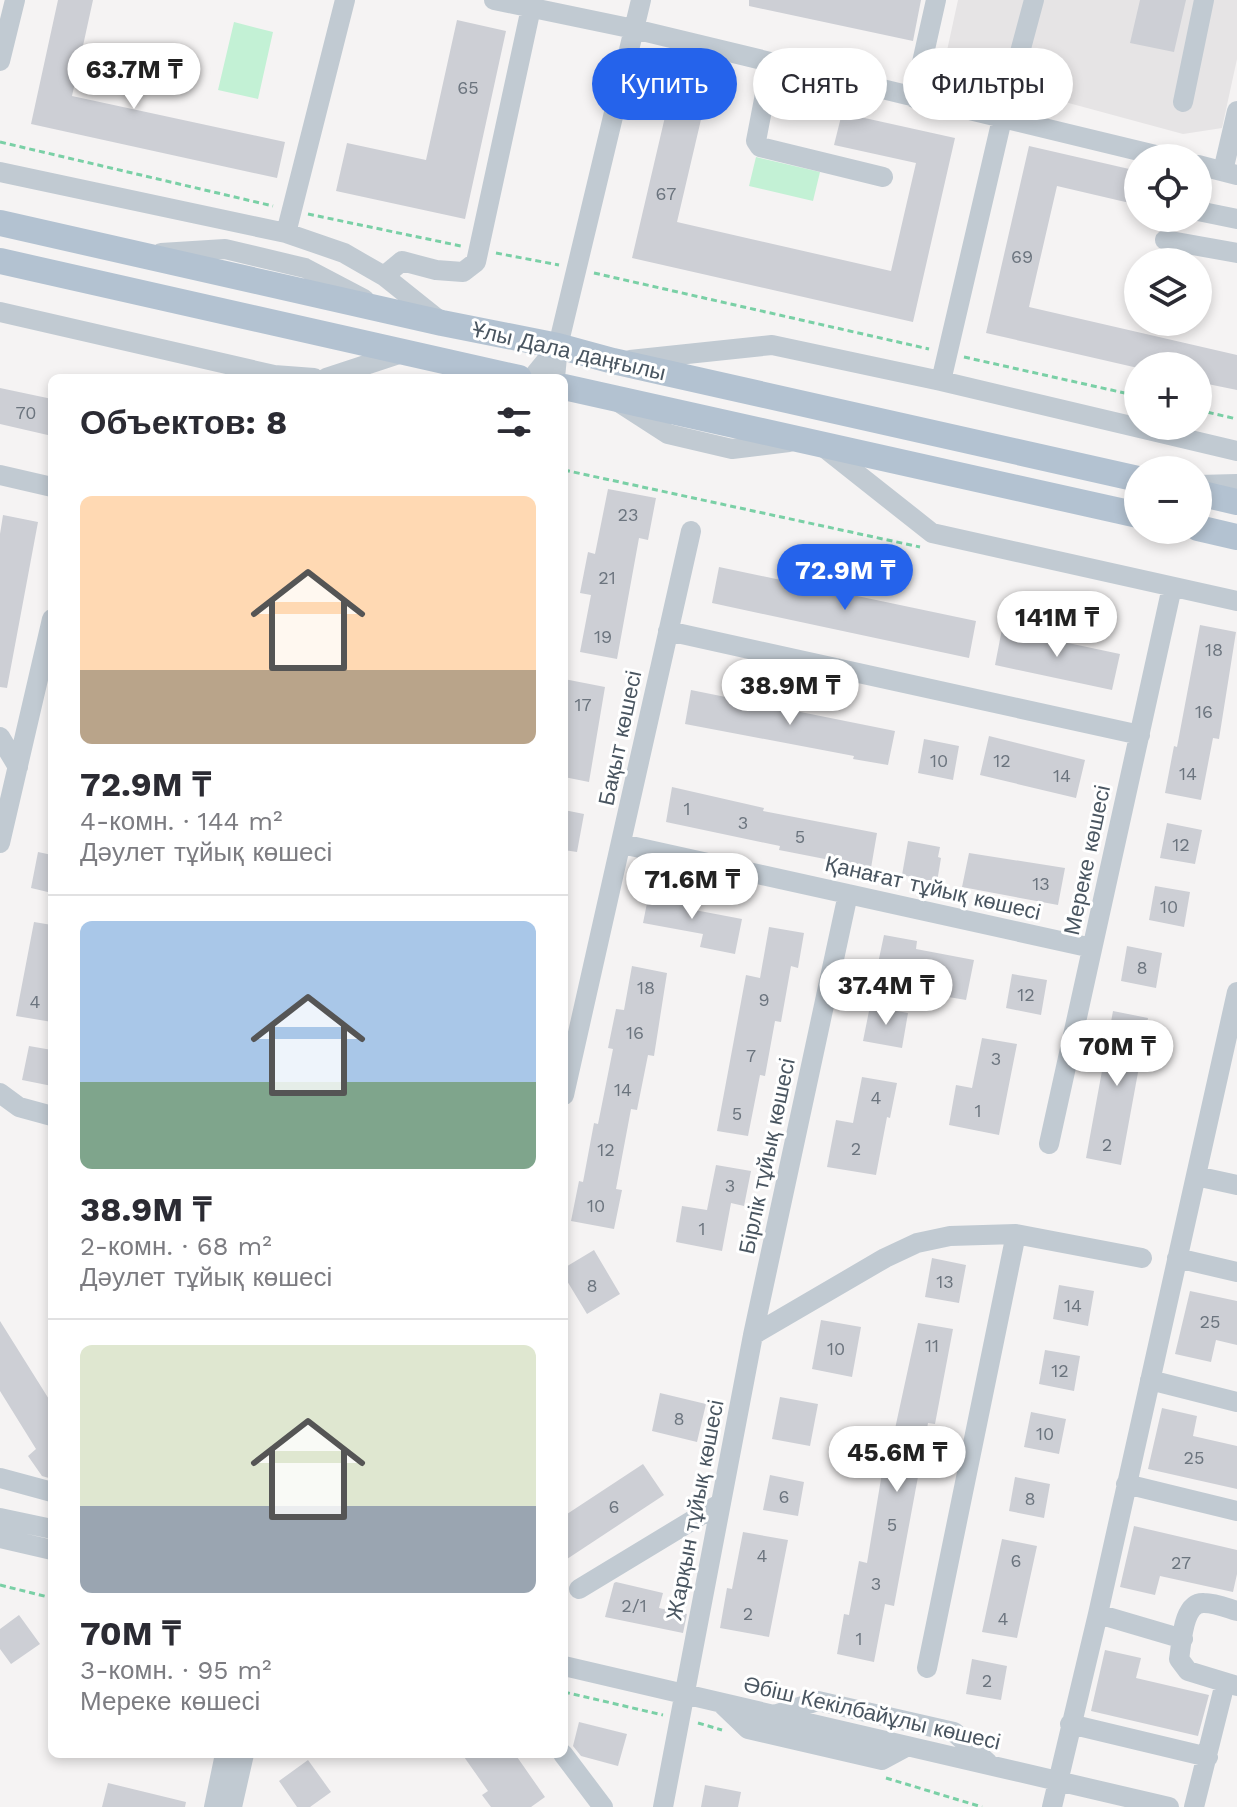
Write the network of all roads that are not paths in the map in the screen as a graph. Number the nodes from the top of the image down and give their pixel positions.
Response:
1 (15, 0) edge
2 (345, 0) edge
3 (494, 0) edge
4 (641, 0) edge
5 (936, 0) edge
6 (1034, 0) edge
7 (1204, 0) edge
8 (531, 8) junction
9 (634, 29) junction
10 (925, 48) edge
11 (1021, 48) edge
12 (753, 59) edge
13 (0, 61) edge
14 (1183, 102) dead end
15 (1237, 111) edge
16 (760, 120) edge
17 (1002, 120) edge
18 (1006, 120) edge
19 (1124, 148) edge
20 (0, 172) edge
21 (1230, 173) edge
22 (883, 177) dead end
23 (1212, 214) edge
24 (1237, 219) edge
25 (0, 223) edge
26 (286, 233) junction
27 (1165, 240) dead end
28 (1237, 253) edge
29 (0, 261) edge
30 (384, 276) junction
31 (0, 312) edge
32 (442, 323) junction
33 (558, 346) junction
34 (405, 352) junction
35 (613, 361) junction
36 (270, 374) edge
37 (338, 374) edge
38 (501, 374) edge
39 (535, 374) edge
40 (555, 374) edge
41 (941, 381) junction
42 (568, 388) edge
43 (812, 442) junction
44 (1237, 451) edge
45 (0, 475) edge
46 (1124, 476) edge
47 (1237, 484) edge
48 (1212, 485) edge
49 (48, 486) edge
50 (1212, 496) edge
51 (1237, 502) edge
52 (1124, 512) edge
53 (691, 531) dead end
54 (1212, 531) edge
55 (1237, 537) edge
56 (1172, 587) junction
57 (1237, 601) edge
58 (668, 631) junction
59 (48, 636) edge
60 (1140, 735) junction
61 (0, 737) edge
62 (18, 767) junction
63 (0, 843) edge
64 (622, 844) junction
65 (848, 894) junction
66 (1092, 948) junction
67 (1237, 992) edge
68 (1229, 1067) edge
69 (568, 1078) edge
70 (0, 1093) edge
71 (48, 1115) edge
72 (1049, 1144) dead end
73 (1196, 1176) junction
74 (1237, 1185) edge
75 (1016, 1234) junction
76 (1142, 1258) dead end
77 (1177, 1258) junction
78 (1237, 1272) edge
79 (753, 1335) junction
80 (1150, 1380) junction
81 (1237, 1402) edge
82 (0, 1478) edge
83 (1126, 1484) junction
84 (48, 1491) edge
85 (721, 1503) junction
86 (1237, 1511) edge
87 (0, 1518) edge
88 (48, 1528) edge
89 (0, 1538) edge
90 (48, 1549) edge
91 (579, 1589) dead end
92 (1237, 1611) edge
93 (1098, 1614) junction
94 (1183, 1639) junction
95 (568, 1667) edge
96 (927, 1668) dead end
97 (1231, 1684) edge
98 (684, 1694) junction
99 (720, 1703) junction
100 (774, 1715) junction
101 (1070, 1724) junction
102 (908, 1746) junction
103 (1208, 1757) junction
104 (240, 1758) edge
105 (241, 1758) edge
106 (566, 1758) edge
107 (991, 1766) junction
108 (1057, 1781) junction
109 (214, 1807) edge
110 (232, 1807) edge
111 (603, 1807) edge
112 (663, 1807) edge
113 (1052, 1807) edge
114 (1169, 1807) edge
115 (1194, 1807) edge

1 - 13 street
2 - 26 street
3 - 8 street
4 - 9 street
5 - 10 street
6 - 11 street
7 - 14 street
8 - 9 street
8 - 30 street
9 - 12 street
9 - 33 street
15 - 21 street
16 - 22 street
17 - 41 street
18 - 19 street
20 - 26 street
23 - 24 street
25 - 32 main road, Ұлы Дала даңғылы
26 - 30 street
27 - 28 street
29 - 34 main road, Ұлы Дала даңғылы
30 - 32 street
31 - 36 street
32 - 33 main road, Ұлы Дала даңғылы
33 - 35 main road, Ұлы Дала даңғылы
33 - 39 street
33 - 40 street
34 - 37 street
34 - 38 main road, Ұлы Дала даңғылы
35 - 41 street
35 - 46 main road, Ұлы Дала даңғылы
41 - 44 street
42 - 43 main road, Ұлы Дала даңғылы
43 - 52 main road, Ұлы Дала даңғылы
43 - 56 street
45 - 49 street
47 - 48 street
50 - 51 main road
53 - 58 street, Бақыт көшесі
54 - 55 main road
56 - 57 street
56 - 60 street, Мереке көшесі
58 - 60 street
58 - 64 street, Бақыт көшесі
59 - 62 street
60 - 66 street, Мереке көшесі
61 - 62 street
62 - 63 street
64 - 65 street, Қанағат тұйық көшесі
64 - 69 street, Бақыт көшесі
65 - 66 street, Қанағат тұйық көшесі
65 - 79 street, Бірлік тұйық көшесі
66 - 72 street, Мереке көшесі
67 - 68 street
68 - 73 street
70 - 71 street
73 - 74 street
73 - 77 street
75 - 76 street
75 - 79 street
75 - 96 street
77 - 78 street
77 - 80 street
79 - 85 street, Жарқын тұйық көшесі
80 - 81 street
80 - 83 street
82 - 84 street
83 - 86 street
83 - 93 street
85 - 91 street
85 - 98 street, Жарқын тұйық көшесі
87 - 88 street
89 - 90 street
92 - 94 street
93 - 94 street
93 - 101 street
94 - 97 street
95 - 98 street, Әбіш Кекілбайұлы көшесі
97 - 103 street
98 - 99 street, Әбіш Кекілбайұлы көшесі
98 - 112 street, Жарқын тұйық көшесі
99 - 100 street, Әбіш Кекілбайұлы көшесі
99 - 102 street
100 - 102 street, Әбіш Кекілбайұлы көшесі
100 - 107 street
101 - 103 street
101 - 108 street
102 - 107 street, Әбіш Кекілбайұлы көшесі
103 - 115 street
104 - 109 street
105 - 110 street
106 - 111 street
107 - 108 street, Әбіш Кекілбайұлы көшесі
108 - 113 street
108 - 114 street, Әбіш Кекілбайұлы көшесі

